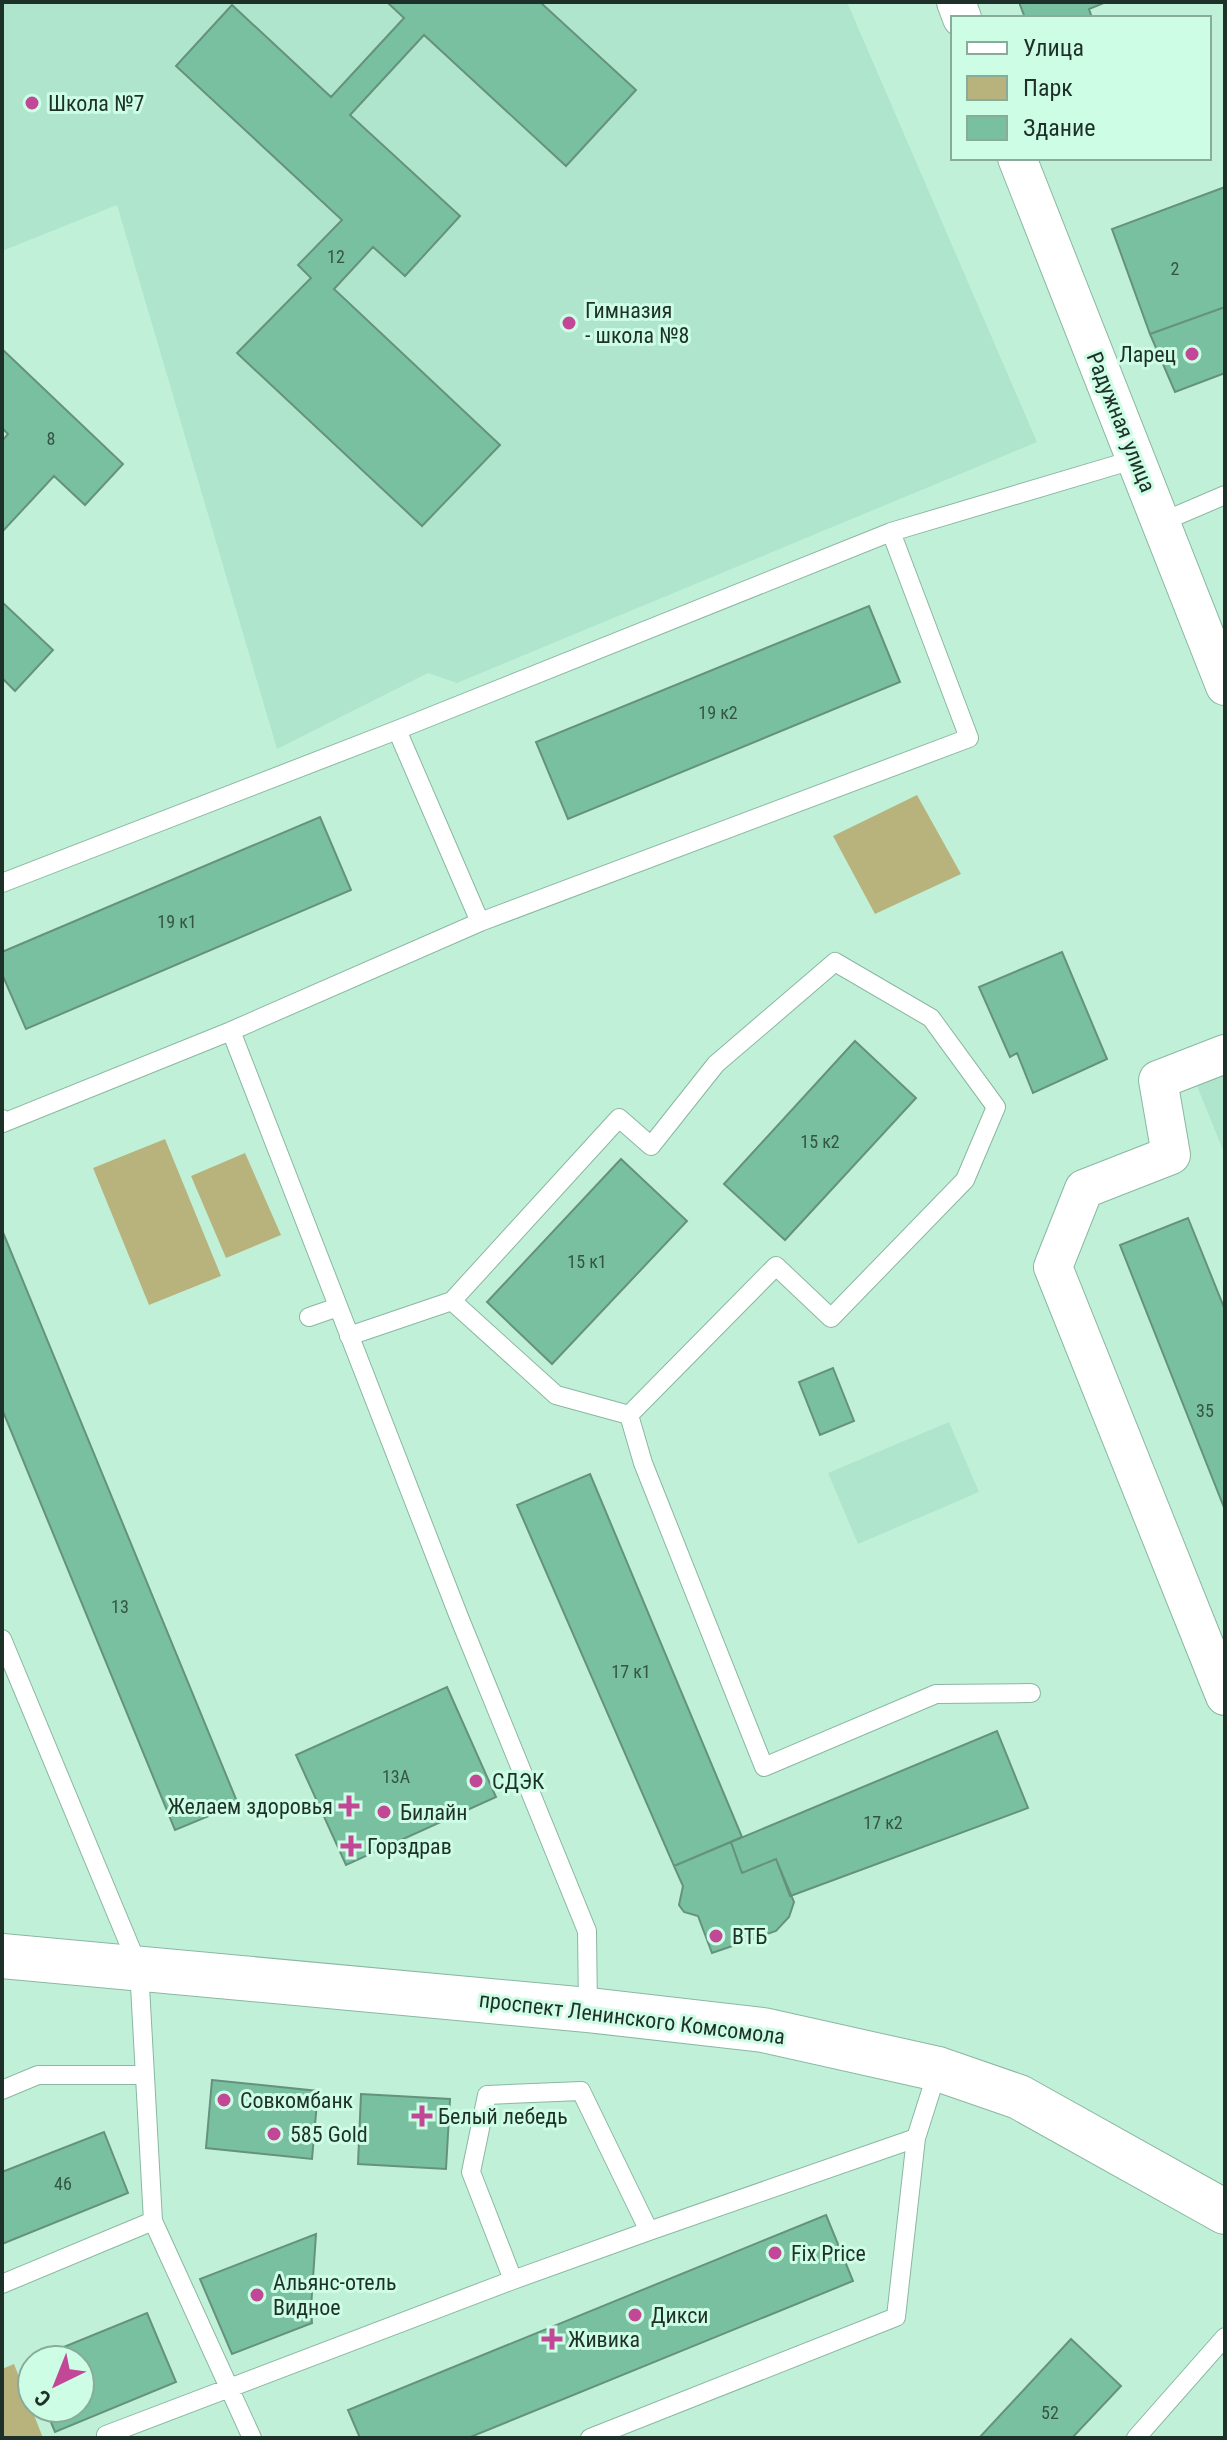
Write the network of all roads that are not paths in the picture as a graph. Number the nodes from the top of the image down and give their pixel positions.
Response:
1 (1018, 160) edge
2 (1136, 459) junction
3 (1225, 495) edge
4 (1162, 522) junction
5 (891, 532) junction
6 (1225, 686) edge
7 (397, 730) junction
8 (2, 883) edge
9 (480, 922) junction
10 (231, 1031) junction
11 (1225, 1054) edge
12 (2, 1119) edge
13 (452, 1301) junction
14 (338, 1307) junction
15 (309, 1317) dead end
16 (349, 1336) junction
17 (629, 1415) junction
18 (2, 1639) edge
19 (1031, 1693) dead end
20 (1225, 1696) edge
21 (2, 1956) edge
22 (139, 1968) junction
23 (588, 2010) junction
24 (938, 2069) junction
25 (145, 2075) junction
26 (2, 2090) edge
27 (916, 2138) junction
28 (1225, 2212) edge
29 (153, 2221) junction
30 (649, 2231) junction
31 (513, 2280) junction
32 (2, 2284) edge
33 (1225, 2337) edge
34 (228, 2388) junction
35 (106, 2435) dead end
36 (252, 2438) edge
37 (590, 2438) edge
38 (1136, 2438) edge

1 - 2 street, Радужная улица
2 - 4 street, Радужная улица
2 - 5 lane
3 - 4 lane
4 - 6 street, Радужная улица
5 - 7 lane
5 - 9 lane
7 - 8 lane
7 - 9 lane
9 - 10 lane
10 - 12 lane
10 - 14 lane
11 - 20 street
13 - 16 lane
13 - 17 lane
13 - 17 lane
14 - 15 lane
14 - 16 lane
16 - 23 lane
17 - 19 lane
18 - 22 lane
21 - 22 main road, проспект Ленинского Комсомола
22 - 23 main road, проспект Ленинского Комсомола
22 - 25 lane
23 - 24 main road, проспект Ленинского Комсомола
24 - 27 lane
24 - 28 main road, проспект Ленинского Комсомола
25 - 26 lane
25 - 29 lane
27 - 30 lane
27 - 37 lane
29 - 32 lane
29 - 34 lane
30 - 31 lane
30 - 31 lane
31 - 34 lane
33 - 38 lane
34 - 35 lane
34 - 36 lane

